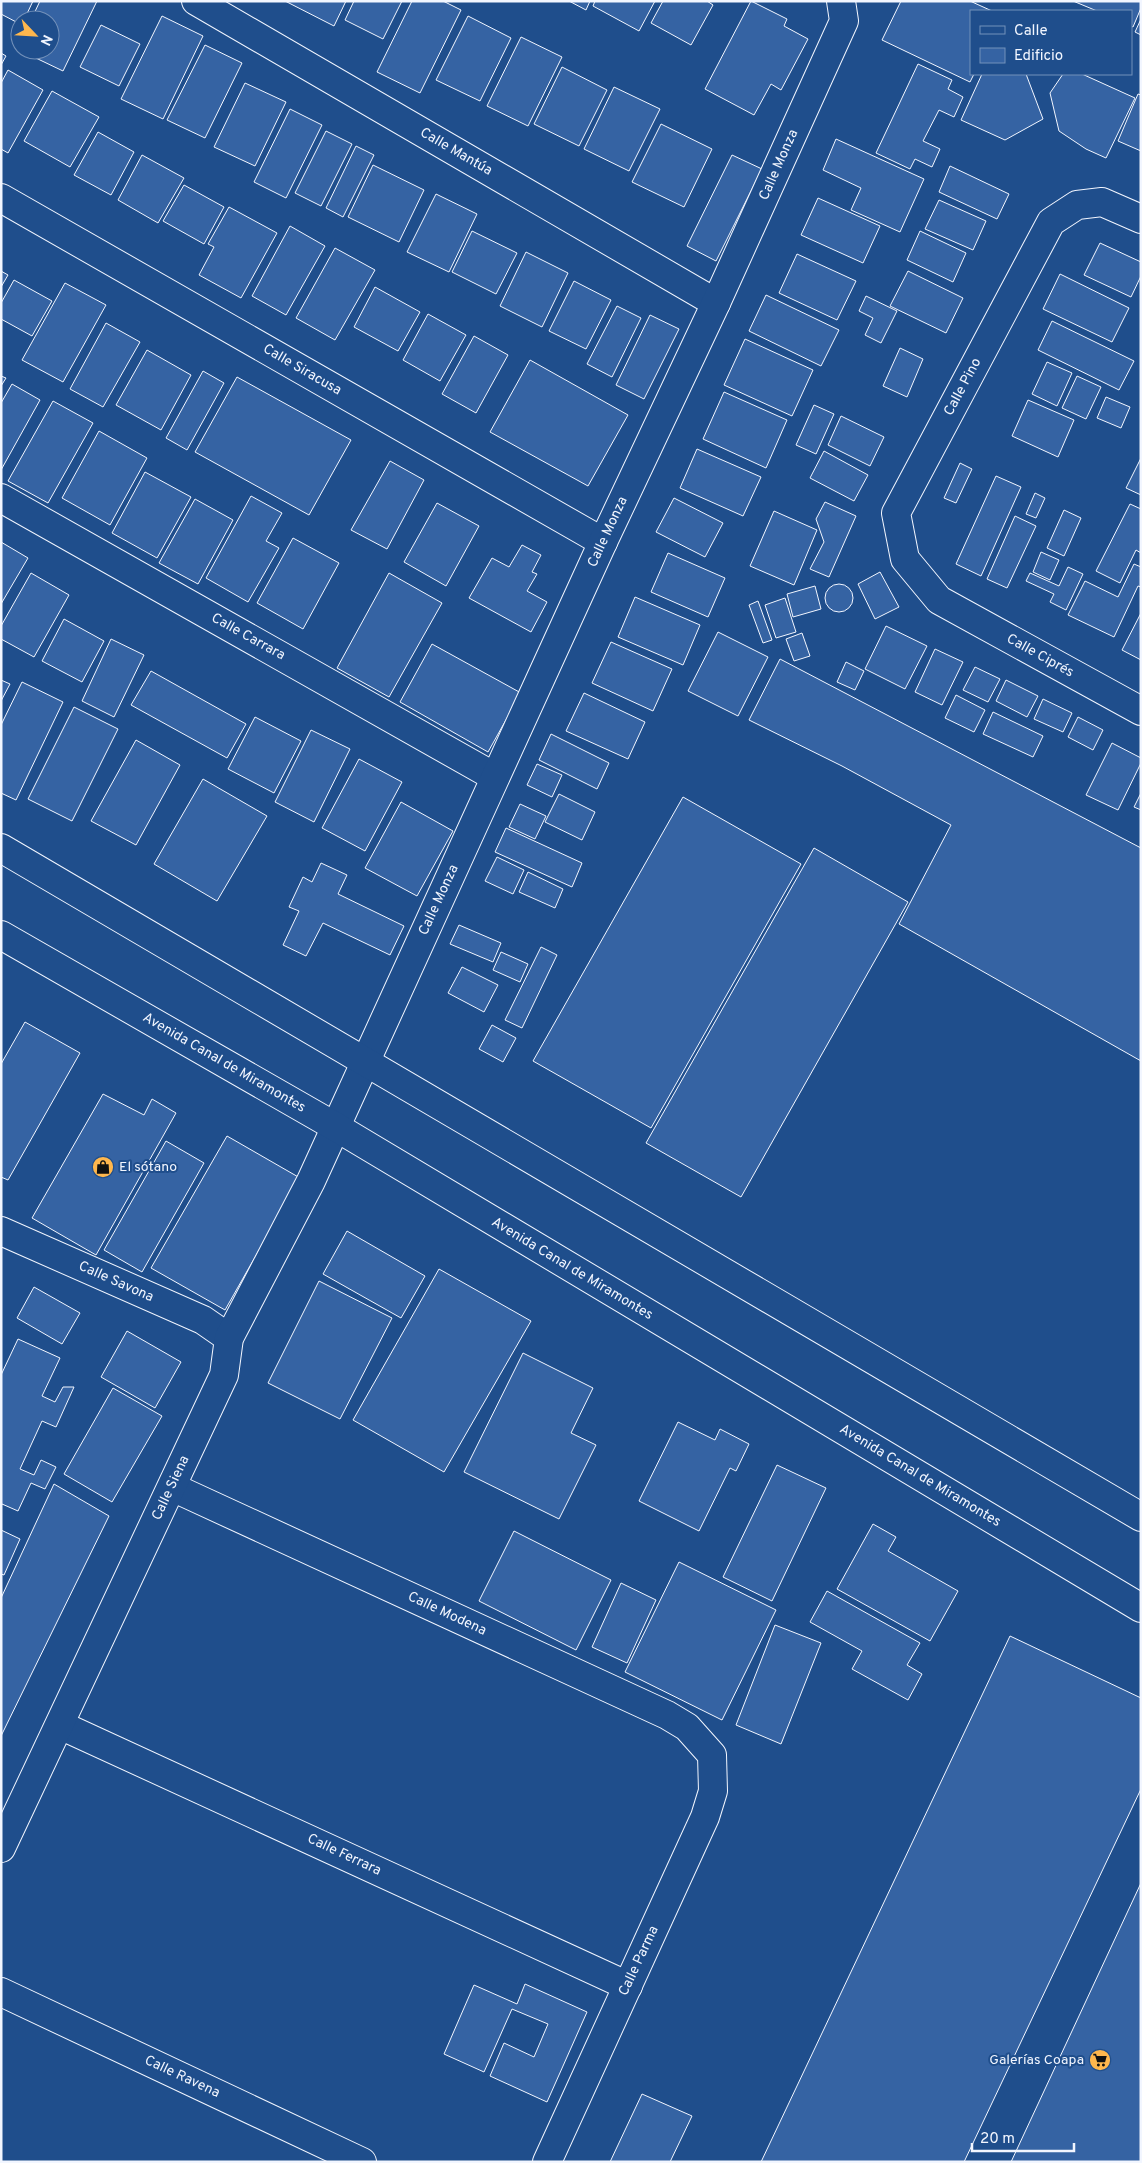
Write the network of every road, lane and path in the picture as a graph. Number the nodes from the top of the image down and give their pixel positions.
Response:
1 (196, 1) edge
2 (841, 1) edge
3 (1, 198) edge
4 (1141, 219) edge
5 (716, 303) junction
6 (1, 498) edge
7 (603, 542) junction
8 (939, 600) joint
9 (1141, 711) edge
10 (495, 777) junction
11 (1, 848) edge
12 (1, 935) edge
13 (366, 1062) junction
14 (336, 1128) junction
15 (1, 1231) edge
16 (229, 1338) junction
17 (172, 1487) junction
18 (1141, 1517) edge
19 (1141, 1608) edge
20 (60, 1725) junction
21 (712, 1754) joint
22 (1, 1848) edge
23 (628, 1986) junction
24 (1, 1992) edge
25 (362, 2162) edge
26 (547, 2162) edge

1 - 5 street, Calle Mantúa
2 - 5 street, Calle Monza
3 - 7 street, Calle Siracusa
4 - 8 street, Calle Pino
5 - 7 street, Calle Monza
6 - 10 street, Calle Carrara
7 - 10 street, Calle Monza
8 - 9 street, Calle Ciprés
10 - 13 street, Calle Monza
11 - 13 street
12 - 14 street, Avenida Canal de Miramontes
13 - 14 street, Calle Monza
13 - 18 street
14 - 16 street, Calle Siena
14 - 19 street, Avenida Canal de Miramontes
15 - 16 street, Calle Savona
16 - 17 street, Calle Siena
17 - 20 street, Calle Siena
17 - 21 street, Calle Modena
20 - 22 street, Calle Siena
20 - 23 street, Calle Ferrara
21 - 23 street, Calle Parma
23 - 26 street, Calle Parma
24 - 25 street, Calle Ravena

